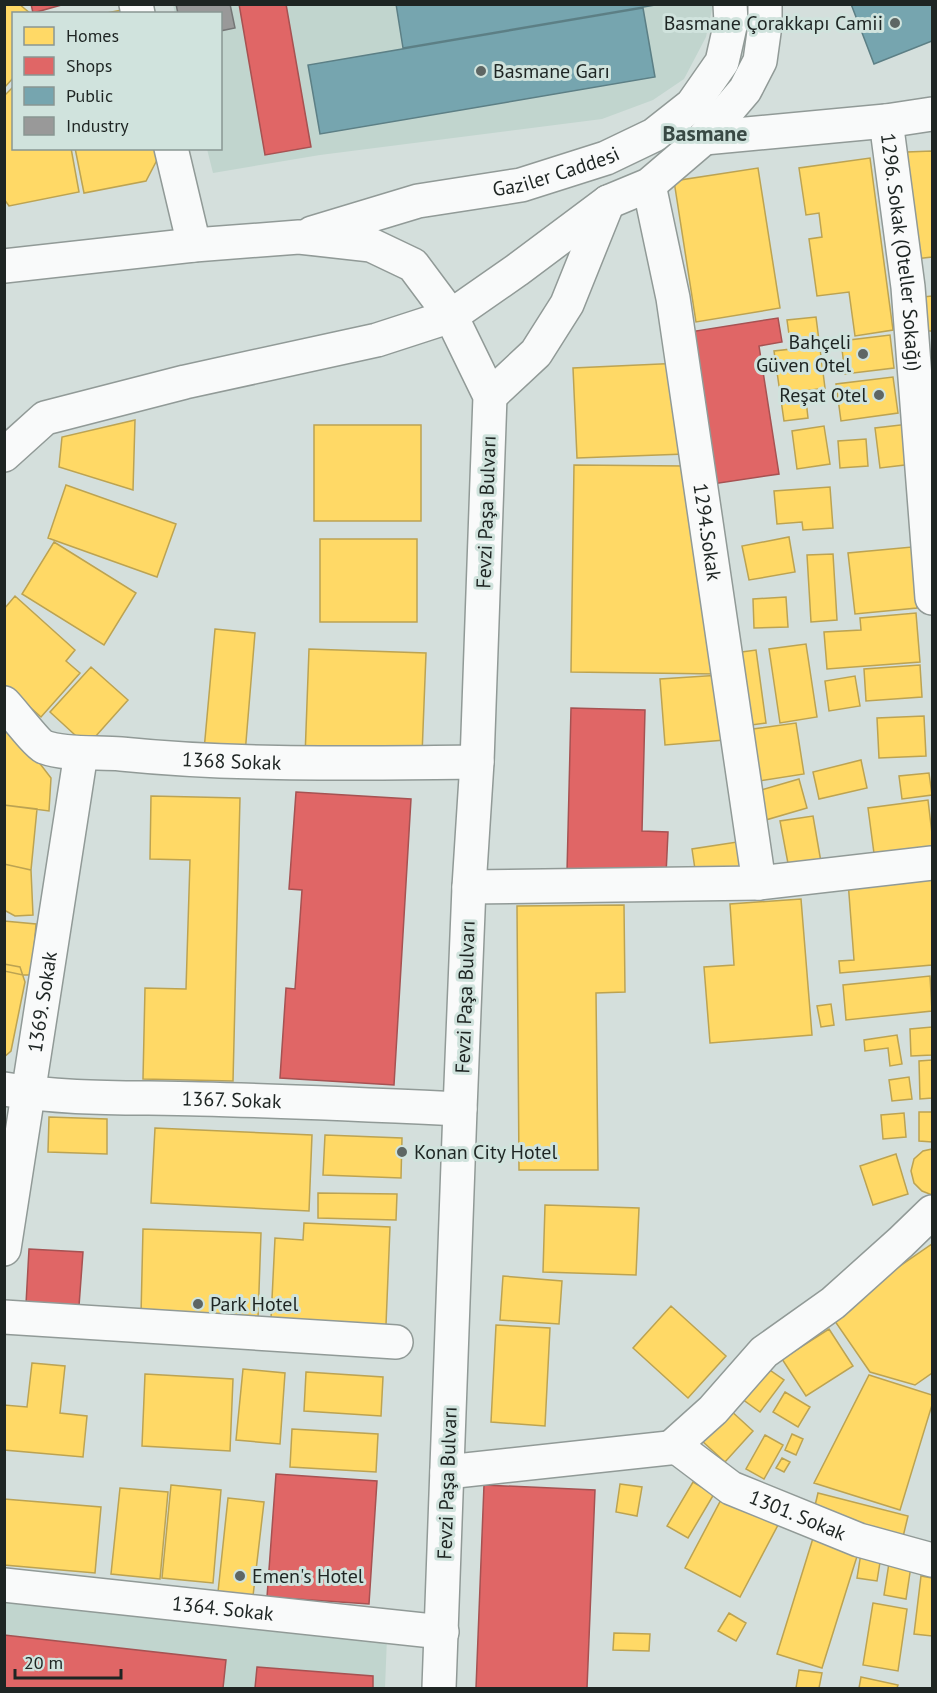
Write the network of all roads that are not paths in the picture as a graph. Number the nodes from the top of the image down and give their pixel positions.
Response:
1 (730, 4) edge
2 (765, 4) edge
3 (933, 114) edge
4 (886, 121) junction
5 (704, 138) junction
6 (171, 150) edge
7 (649, 185) junction
8 (608, 202) junction
9 (299, 237) junction
10 (194, 245) junction
11 (4, 266) edge
12 (920, 286) edge
13 (451, 315) junction
14 (490, 396) junction
15 (4, 455) edge
16 (933, 598) edge
17 (4, 703) edge
18 (81, 753) junction
19 (477, 762) junction
20 (933, 863) edge
21 (759, 883) junction
22 (469, 887) junction
23 (17, 1091) edge
24 (460, 1109) junction
25 (933, 1212) edge
26 (4, 1249) edge
27 (4, 1317) edge
28 (396, 1342) dead end
29 (676, 1447) junction
30 (447, 1472) junction
31 (933, 1560) edge
32 (4, 1585) edge
33 (442, 1632) junction
34 (439, 1689) edge

1 - 9 street, Gaziler Caddesi
2 - 5 street
3 - 4 street
4 - 5 street
4 - 12 street, 1296. Sokak (Oteller Sokağı)
5 - 7 street
6 - 10 street
7 - 8 street
7 - 21 street, 1294.Sokak
8 - 13 street
8 - 14 street
9 - 10 street
9 - 13 street, Fevzi Paşa Bulvarı
10 - 11 street
12 - 16 street, 1296. Sokak (Oteller Sokağı)
13 - 14 street, Fevzi Paşa Bulvarı
13 - 15 street
14 - 19 street, Fevzi Paşa Bulvarı
17 - 18 street, 1368 Sokak
18 - 19 street, 1368 Sokak
18 - 23 street, 1369. Sokak
19 - 22 street, Fevzi Paşa Bulvarı
20 - 21 street
21 - 22 street
22 - 24 street, Fevzi Paşa Bulvarı
23 - 24 street, 1367. Sokak
23 - 26 street, 1369. Sokak
24 - 30 street, Fevzi Paşa Bulvarı
25 - 29 street
27 - 28 street
29 - 30 street
29 - 31 street, 1301. Sokak
30 - 33 street, Fevzi Paşa Bulvarı
32 - 33 street, 1364. Sokak
33 - 34 street, Fevzi Paşa Bulvarı

